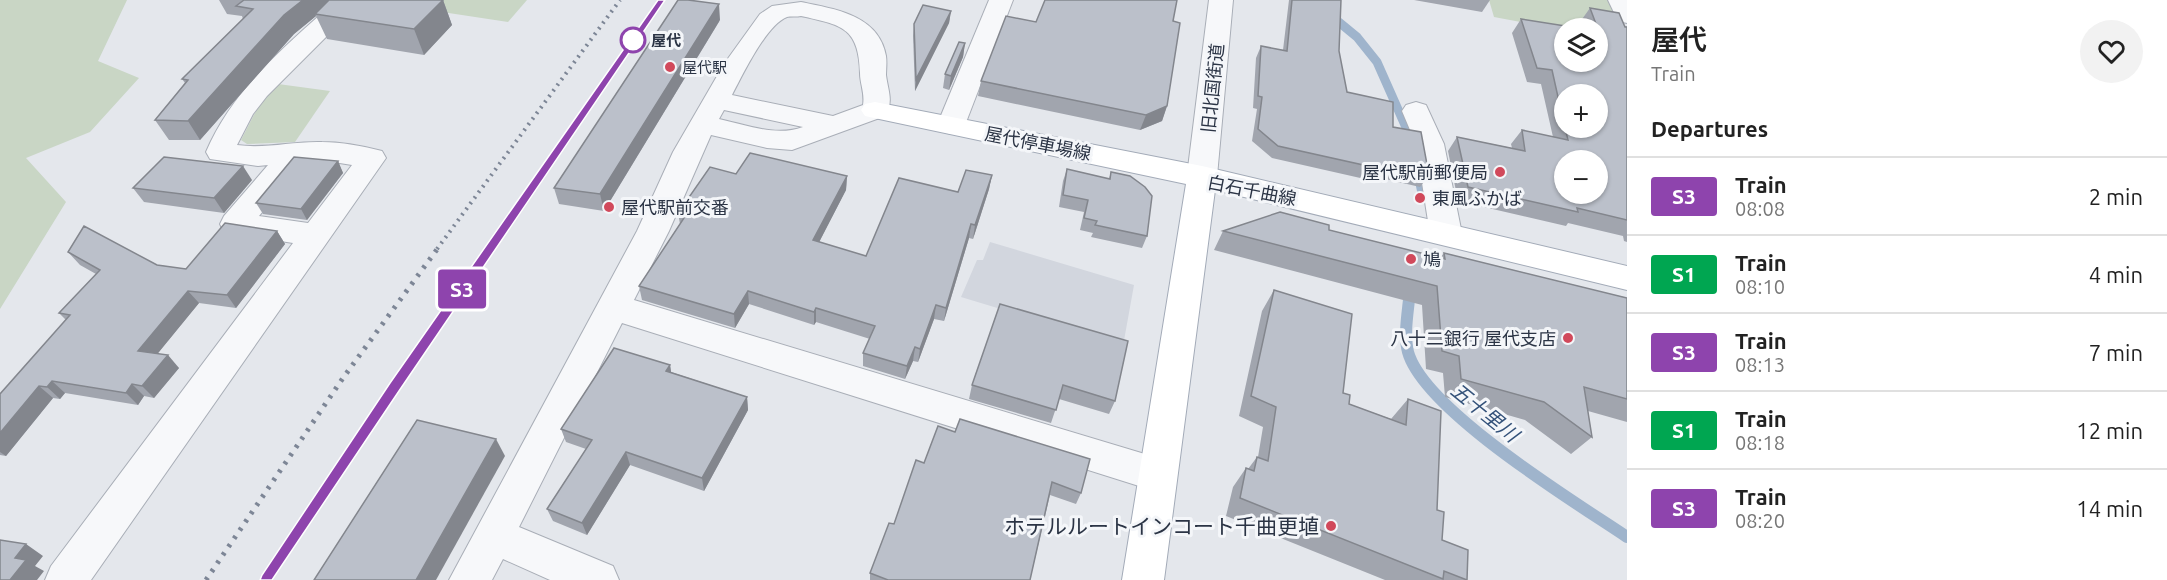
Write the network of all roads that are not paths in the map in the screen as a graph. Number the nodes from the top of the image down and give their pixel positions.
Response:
1 (351, 0) edge
2 (1001, 0) edge
3 (1221, 0) edge
4 (1620, 0) edge
5 (1627, 16) edge
6 (875, 110) junction
7 (1416, 111) dead end
8 (710, 112) junction
9 (951, 125) junction
10 (294, 154) junction
11 (1202, 176) junction
12 (1446, 234) junction
13 (314, 235) junction
14 (1627, 278) edge
15 (613, 307) junction
16 (1158, 475) junction
17 (494, 536) junction
18 (66, 580) edge
19 (471, 580) edge
20 (598, 580) edge
21 (1143, 580) edge

1 - 10 street
2 - 9 street
3 - 11 street, 旧北国街道
4 - 5 street
6 - 8 street
6 - 8 street
6 - 9 main road, 屋代停車場線
7 - 12 street
8 - 15 street
9 - 11 main road, 屋代停車場線
10 - 13 street
10 - 13 street
11 - 12 main road, 白石千曲線
11 - 16 main road, 白石千曲線
12 - 14 main road, 白石千曲線
13 - 18 street
15 - 16 street
15 - 17 street
16 - 21 main road, 白石千曲線
17 - 19 street
17 - 20 street

